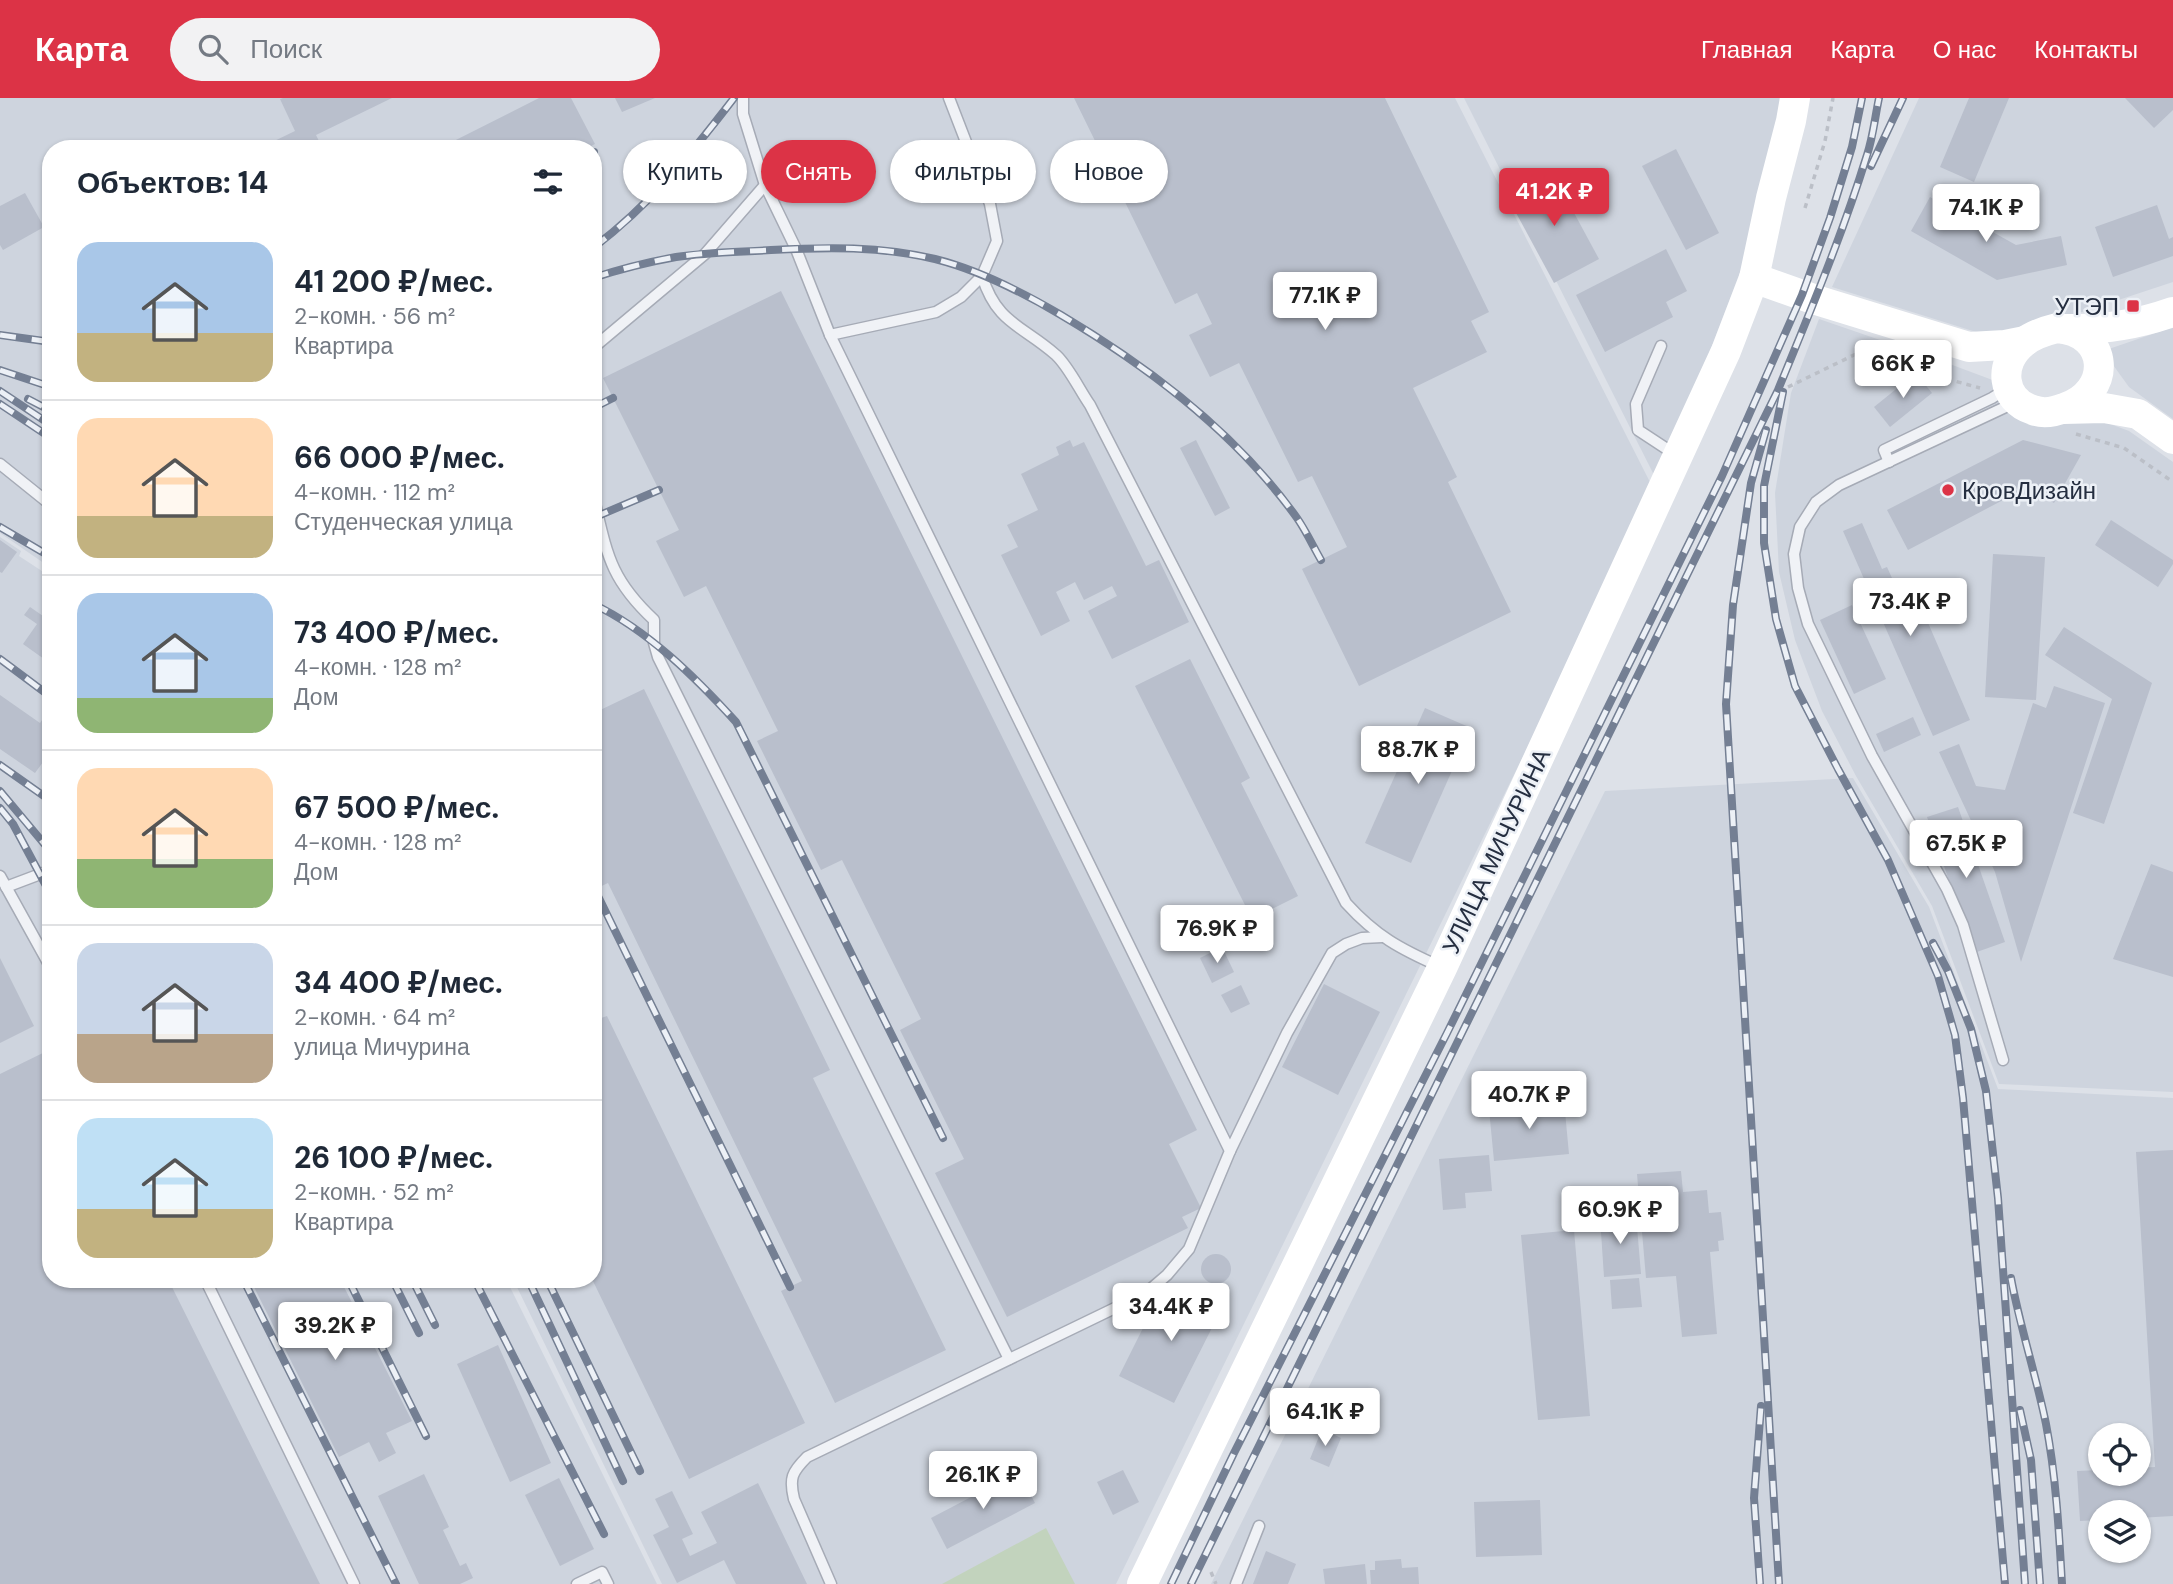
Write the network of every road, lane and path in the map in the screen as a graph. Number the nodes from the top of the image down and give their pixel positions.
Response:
1 (743, 98) edge
2 (949, 98) edge
3 (1795, 98) edge
4 (1833, 98) edge
5 (761, 172) edge
6 (761, 190) edge
7 (774, 203) edge
8 (1805, 208) dead end
9 (982, 276) junction
10 (1754, 278) junction
11 (2173, 313) edge
12 (2133, 324) junction
13 (2068, 329) junction
14 (830, 335) junction
15 (602, 340) edge
16 (2025, 341) junction
17 (1661, 346) dead end
18 (1969, 346) junction
19 (2099, 365) junction
20 (1788, 387) dead end
21 (2007, 391) junction
22 (2138, 414) junction
23 (2068, 421) junction
24 (2173, 439) edge
25 (1679, 457) junction
26 (1889, 461) junction
27 (0, 464) edge
28 (2173, 482) edge
29 (42, 498) edge
30 (602, 532) edge
31 (42, 872) edge
32 (3, 881) edge
33 (1382, 937) junction
34 (42, 952) edge
35 (1442, 968) junction
36 (2003, 1060) dead end
37 (1230, 1151) junction
38 (209, 1288) edge
39 (1009, 1359) junction
40 (1259, 1526) dead end
41 (1212, 1572) dead end
42 (354, 1584) edge
43 (577, 1584) edge
44 (608, 1584) edge
45 (831, 1584) edge
46 (1142, 1584) edge
47 (1216, 1584) edge
48 (1236, 1584) edge

1 - 5 lane
2 - 9 lane
3 - 10 street, УЛИЦА МИЧУРИНА
4 - 8 path
6 - 15 lane
7 - 14 lane
9 - 14 lane
9 - 33 lane
10 - 18 street
10 - 25 street, УЛИЦА МИЧУРИНА
11 - 12 street
12 - 13 street
12 - 19 street
13 - 16 street
13 - 19 street
14 - 37 lane
16 - 18 street
16 - 21 street
17 - 25 lane
18 - 21 street
19 - 22 street
19 - 23 street
20 - 21 path
21 - 23 street
21 - 26 lane
21 - 26 lane
22 - 23 street
22 - 24 street
23 - 28 path
25 - 35 street, УЛИЦА МИЧУРИНА
26 - 36 lane
27 - 29 lane
30 - 39 lane
31 - 32 lane
32 - 34 lane
33 - 35 lane
33 - 37 lane
35 - 46 street, УЛИЦА МИЧУРИНА
37 - 39 lane
38 - 42 lane
39 - 45 lane
40 - 48 lane
41 - 47 path
43 - 44 lane

